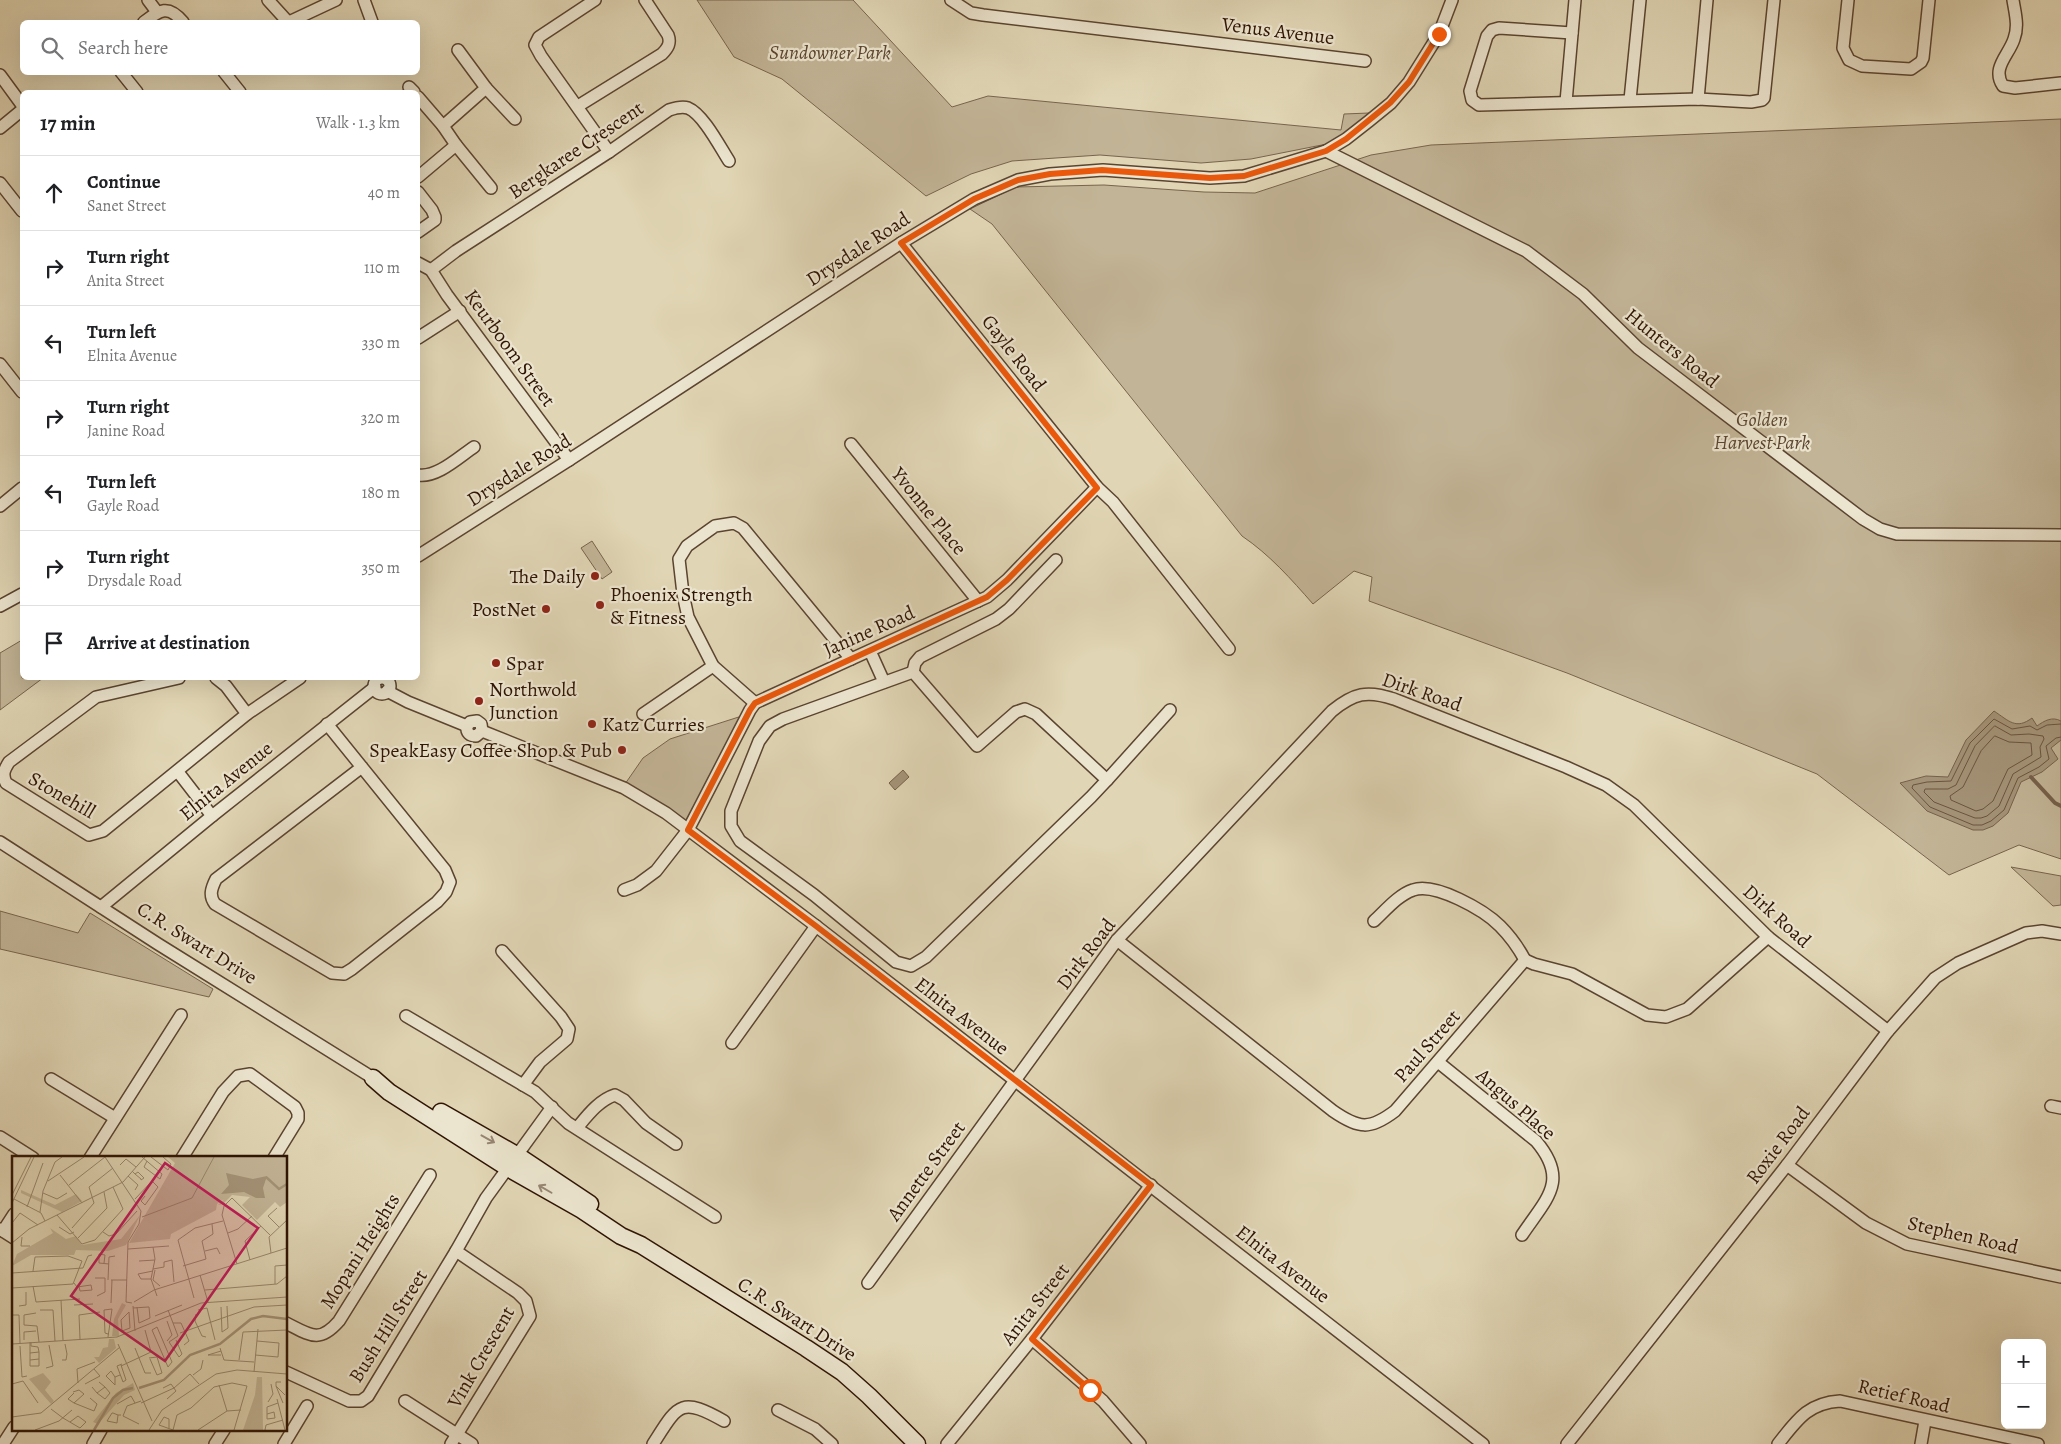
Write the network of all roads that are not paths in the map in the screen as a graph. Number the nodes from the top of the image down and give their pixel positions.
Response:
1 (148, 0) edge
2 (268, 0) edge
3 (336, 0) edge
4 (364, 0) edge
5 (595, 0) edge
6 (645, 0) edge
7 (951, 0) edge
8 (1452, 0) edge
9 (1575, 0) edge
10 (1640, 0) edge
11 (1707, 0) edge
12 (1774, 0) edge
13 (1848, 0) edge
14 (1929, 0) edge
15 (2013, 0) edge
16 (157, 12) junction
17 (147, 20) edge
18 (180, 20) edge
19 (286, 20) edge
20 (292, 20) edge
21 (371, 20) edge
22 (1572, 33) junction
23 (458, 50) dead end
24 (1365, 61) dead end
25 (0, 75) edge
26 (123, 75) edge
27 (226, 75) edge
28 (2061, 83) edge
29 (486, 88) junction
30 (135, 90) edge
31 (238, 90) edge
32 (420, 99) edge
33 (1698, 99) junction
34 (1630, 100) junction
35 (20, 102) edge
36 (1566, 102) junction
37 (578, 106) junction
38 (20, 112) edge
39 (515, 119) dead end
40 (443, 126) junction
41 (0, 128) edge
42 (456, 145) junction
43 (1326, 151) junction
44 (609, 152) junction
45 (729, 161) dead end
46 (420, 176) edge
47 (0, 183) edge
48 (491, 188) dead end
49 (420, 195) edge
50 (20, 208) edge
51 (420, 230) edge
52 (901, 243) junction
53 (420, 263) edge
54 (431, 270) junction
55 (460, 312) junction
56 (420, 337) edge
57 (0, 364) edge
58 (20, 389) edge
59 (850, 444) dead end
60 (474, 447) dead end
61 (569, 460) junction
62 (420, 475) edge
63 (1097, 488) junction
64 (20, 490) edge
65 (0, 506) edge
66 (2061, 535) edge
67 (420, 555) edge
68 (1056, 560) dead end
69 (20, 595) edge
70 (978, 601) junction
71 (0, 606) edge
72 (1229, 649) dead end
73 (870, 651) junction
74 (851, 659) junction
75 (714, 666) junction
76 (913, 672) junction
77 (170, 680) edge
78 (218, 680) edge
79 (297, 680) edge
80 (374, 682) edge
81 (884, 682) junction
82 (755, 703) junction
83 (1170, 710) dead end
84 (248, 714) junction
85 (643, 714) dead end
86 (327, 724) junction
87 (362, 767) junction
88 (178, 772) junction
89 (1107, 780) junction
90 (212, 816) junction
91 (688, 830) junction
92 (0, 842) edge
93 (624, 890) dead end
94 (101, 907) junction
95 (1374, 921) dead end
96 (816, 926) junction
97 (2061, 934) edge
98 (1768, 937) junction
99 (1117, 940) junction
100 (502, 951) dead end
101 (1526, 960) junction
102 (181, 1015) dead end
103 (406, 1016) dead end
104 (1888, 1031) junction
105 (732, 1042) dead end
106 (1438, 1062) junction
107 (373, 1078) joint
108 (51, 1079) dead end
109 (1016, 1082) junction
110 (523, 1085) junction
111 (552, 1108) junction
112 (115, 1118) junction
113 (577, 1128) junction
114 (0, 1136) edge
115 (676, 1144) dead end
116 (30, 1156) edge
117 (91, 1156) edge
118 (183, 1156) edge
119 (275, 1156) edge
120 (513, 1162) junction
121 (1787, 1165) junction
122 (430, 1175) dead end
123 (1151, 1185) junction
124 (12, 1217) edge
125 (715, 1217) dead end
126 (2, 1230) edge
127 (1522, 1235) dead end
128 (456, 1251) junction
129 (2061, 1277) edge
130 (868, 1283) dead end
131 (288, 1324) edge
132 (1032, 1339) junction
133 (288, 1373) edge
134 (405, 1401) dead end
135 (307, 1406) dead end
136 (778, 1410) dead end
137 (724, 1421) dead end
138 (1925, 1421) junction
139 (12, 1430) edge
140 (100, 1432) edge
141 (223, 1432) edge
142 (454, 1439) edge
143 (3, 1444) edge
144 (93, 1444) edge
145 (214, 1444) edge
146 (284, 1444) edge
147 (472, 1444) edge
148 (653, 1444) edge
149 (832, 1444) edge
150 (917, 1444) edge
151 (947, 1444) edge
152 (1140, 1444) edge
153 (1484, 1444) edge
154 (1566, 1444) edge
155 (1778, 1444) edge
156 (1921, 1444) edge
157 (2038, 1444) edge

1 - 16 street
2 - 19 street
3 - 20 street
4 - 21 street
5 - 37 street
6 - 37 street
7 - 24 street, Venus Avenue
8 - 43 street, Drysdale Road
9 - 22 street
10 - 34 street
11 - 33 street
12 - 33 street
13 - 14 street
15 - 28 street
16 - 17 street
16 - 18 street
22 - 36 street
22 - 36 street
23 - 29 street
25 - 35 street
26 - 30 street
27 - 31 street
29 - 39 street
29 - 40 street
32 - 40 street
33 - 34 street
34 - 36 street
37 - 44 street
38 - 41 street
40 - 42 street
42 - 46 street
42 - 48 street
43 - 52 street, Drysdale Road
43 - 66 street, Hunters Road
44 - 45 street, Bergkaree Crescent
44 - 54 street, Bergkaree Crescent
47 - 50 street
49 - 51 street
52 - 61 street, Drysdale Road
52 - 63 street, Gayle Road
53 - 54 street, Keurboom Street
54 - 55 street, Keurboom Street
55 - 56 street
55 - 61 street, Keurboom Street
57 - 58 street
59 - 70 street, Yvonne Place
60 - 62 street
61 - 67 street, Drysdale Road
63 - 70 street, Janine Road
63 - 72 street, Gayle Road
64 - 65 street
68 - 76 street
69 - 71 street
70 - 73 street, Janine Road
73 - 74 street, Janine Road
73 - 81 street
74 - 75 street
74 - 82 street, Janine Road
75 - 82 street
75 - 85 street
76 - 81 street
76 - 89 street
77 - 88 street, Stonehill
78 - 84 street
79 - 84 street, Stonehill
80 - 86 street, Elnita Avenue
80 - 91 street, Elnita Avenue
81 - 89 street
82 - 91 street
83 - 89 street
84 - 88 street, Stonehill
86 - 87 street
86 - 90 street, Elnita Avenue
87 - 87 street
88 - 90 street
90 - 94 street, Elnita Avenue
91 - 93 street
91 - 96 street, Elnita Avenue
92 - 94 street, C.R. Swart Drive
94 - 107 street, C.R. Swart Drive
95 - 101 street
96 - 105 street
96 - 109 street, Elnita Avenue
97 - 104 street, Roxie Road
98 - 99 street, Dirk Road
98 - 101 street
98 - 104 street, Dirk Road
99 - 106 street, Paul Street
99 - 109 street, Dirk Road
100 - 110 street
101 - 106 street, Paul Street
102 - 112 street
103 - 110 street
104 - 121 street, Roxie Road
106 - 127 street, Angus Place
107 - 120 street, C.R. Swart Drive
108 - 112 street
109 - 123 street, Elnita Avenue
109 - 130 street, Annette Street
110 - 111 street
111 - 113 street
111 - 120 street
112 - 117 street
113 - 115 street
113 - 125 street
114 - 116 street
118 - 119 street
120 - 128 street
120 - 150 street, C.R. Swart Drive
121 - 129 street, Stephen Road
121 - 154 street, Roxie Road
122 - 131 street, Mopani Heights
123 - 132 street, Anita Street
123 - 153 street, Elnita Avenue
124 - 126 street
128 - 133 street, Bush Hill Street
128 - 142 street, Vink Crescent
132 - 151 street, Anita Street
132 - 152 street
134 - 142 street
135 - 146 street
136 - 149 street
137 - 148 street
138 - 155 street, Retief Road
138 - 156 street
138 - 157 street, Retief Road
139 - 143 street
140 - 144 street
141 - 145 street
142 - 147 street

